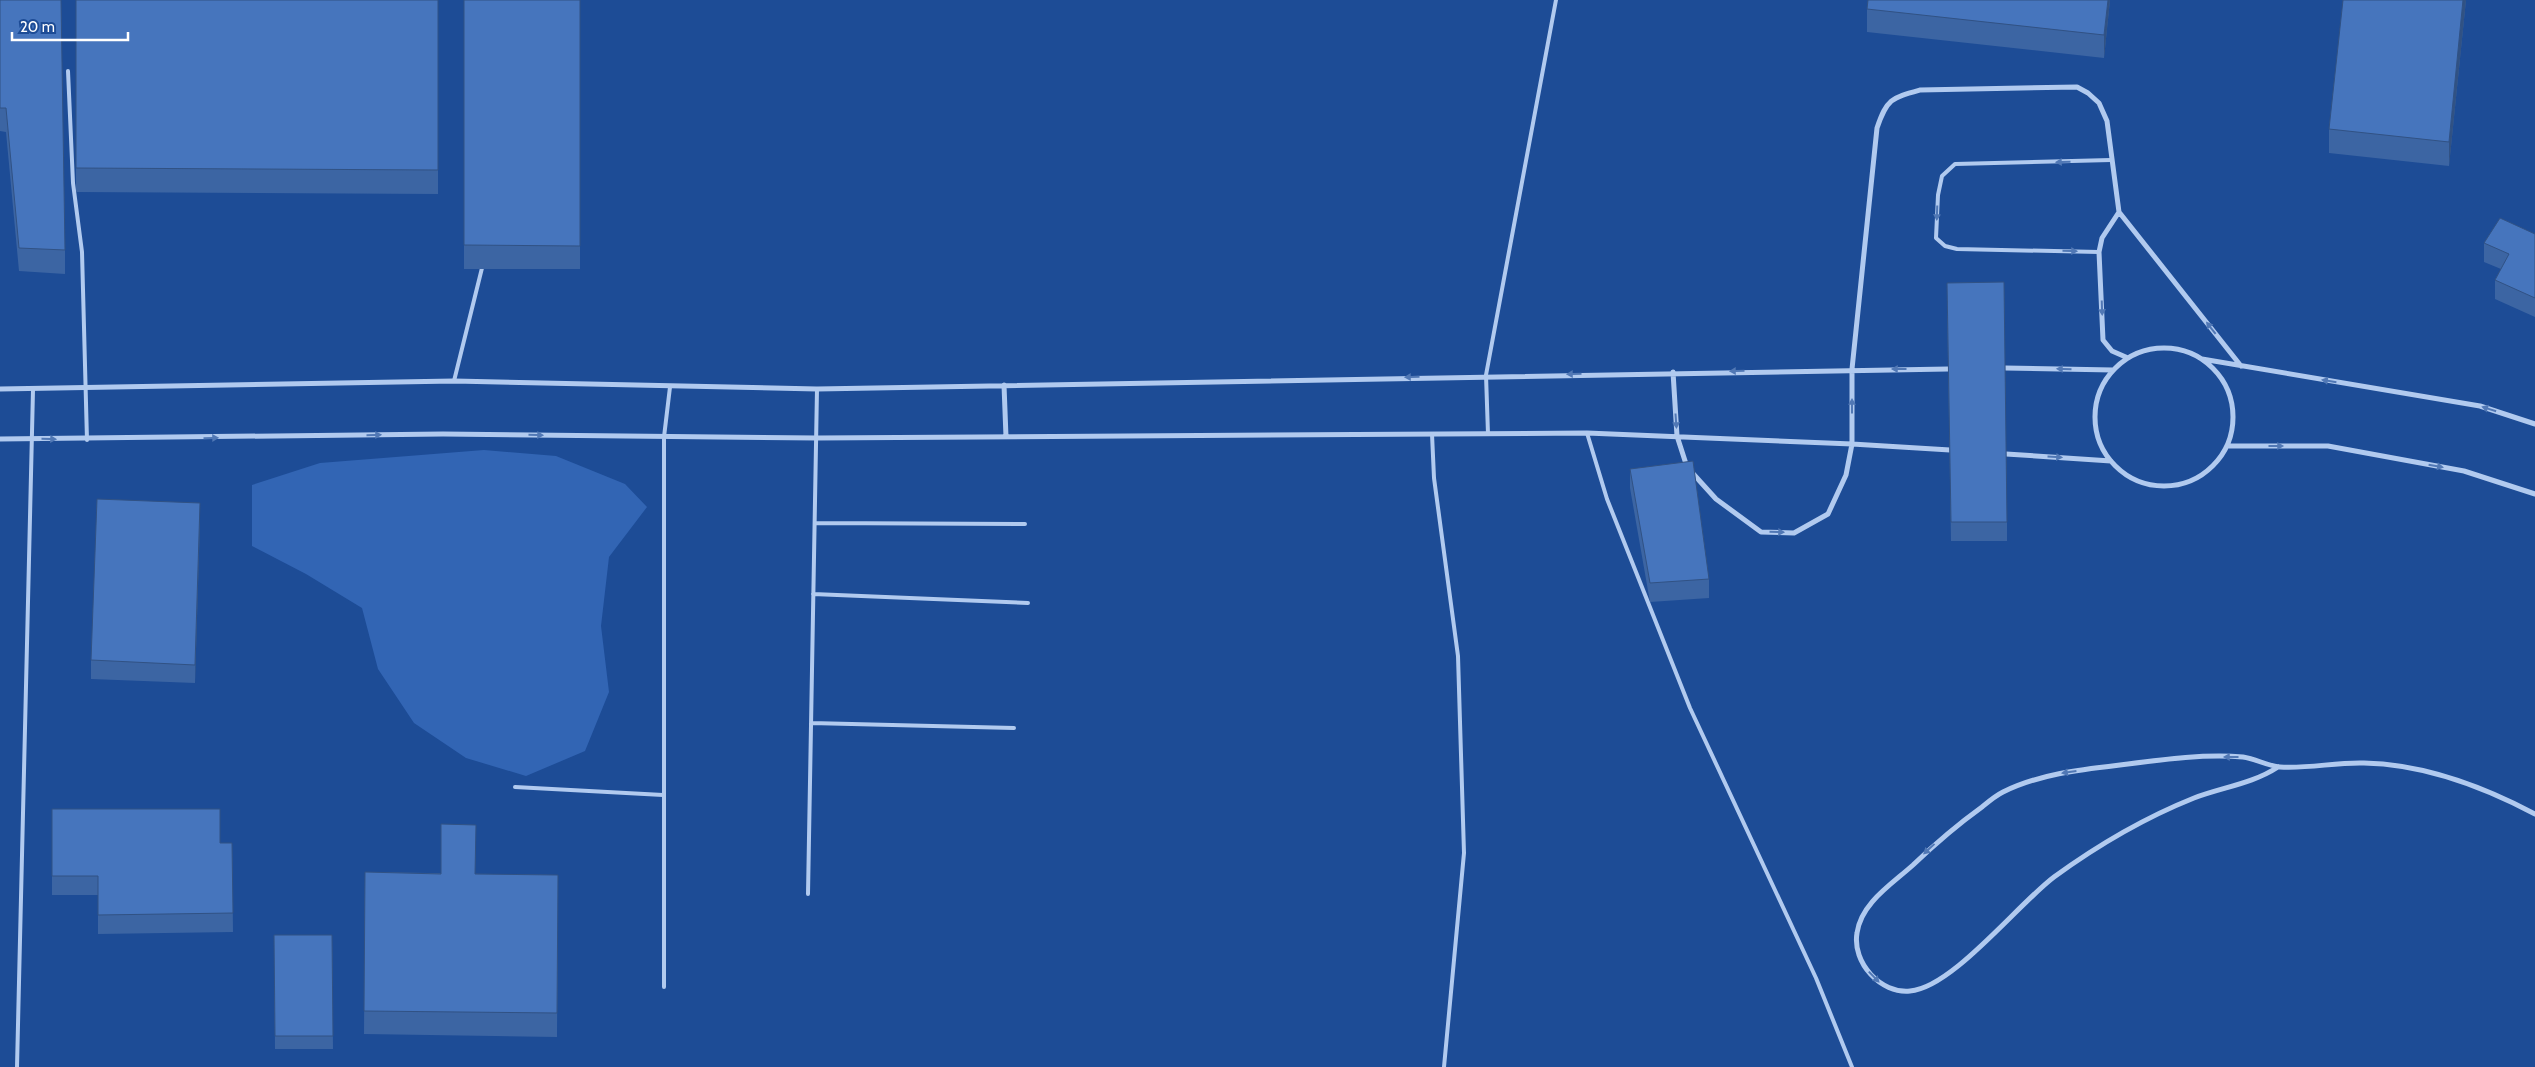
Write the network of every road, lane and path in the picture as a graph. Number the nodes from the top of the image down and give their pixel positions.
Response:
1 (1556, 0) edge
2 (68, 70) dead end
3 (2111, 160) junction
4 (2119, 212) junction
5 (2099, 252) junction
6 (482, 268) edge
7 (2128, 358) junction
8 (2202, 359) junction
9 (2241, 366) junction
10 (2005, 368) edge
11 (1852, 369) junction
12 (1948, 369) edge
13 (2113, 370) junction
14 (1673, 372) junction
15 (1486, 375) junction
16 (454, 380) junction
17 (1004, 385) junction
18 (86, 387) junction
19 (670, 387) junction
20 (0, 389) edge
21 (817, 389) junction
22 (33, 390) junction
23 (2535, 424) edge
24 (1587, 433) junction
25 (1432, 434) junction
26 (1488, 434) junction
27 (1006, 436) junction
28 (1677, 436) junction
29 (664, 437) junction
30 (816, 438) junction
31 (0, 439) edge
32 (31, 439) junction
33 (87, 440) junction
34 (1852, 444) junction
35 (2227, 446) junction
36 (1950, 450) edge
37 (2006, 454) edge
38 (2111, 461) junction
39 (2535, 494) edge
40 (814, 524) junction
41 (1025, 524) dead end
42 (814, 594) junction
43 (1028, 603) dead end
44 (811, 722) junction
45 (1014, 728) dead end
46 (2278, 767) junction
47 (514, 787) dead end
48 (663, 795) junction
49 (2535, 814) edge
50 (808, 894) dead end
51 (664, 987) dead end
52 (18, 1067) edge
53 (1444, 1067) edge
54 (1852, 1067) edge

1 - 15 lane
2 - 18 lane
3 - 4 street
3 -> 5 lane
3 - 11 street
4 - 5 street
9 -> 4 street
5 -> 7 street
6 - 16 lane
7 - 8 street
7 - 13 street
8 - 9 street
8 - 35 street
23 -> 9 street
13 -> 10 street
12 -> 11 street
11 -> 14 street
34 -> 11 street
13 - 38 street
14 -> 15 street
14 -> 28 street
15 -> 17 street
15 - 26 lane
16 - 18 street
16 - 19 street
17 - 21 street
17 - 27 street
18 - 22 street
18 - 33 lane
19 - 21 street
19 - 29 lane
20 - 22 street
21 - 30 lane
22 - 32 lane
24 - 26 street
24 - 28 street
24 - 54 lane
25 - 26 street
25 - 27 street
25 - 53 lane
27 - 30 street
28 - 34 street
28 -> 34 street
29 - 30 street
33 -> 29 street
29 - 48 lane
30 - 40 lane
31 - 32 street
32 -> 33 street
32 - 52 lane
34 - 36 street
35 - 38 street
35 -> 39 street
37 -> 38 street
40 - 41 lane
40 - 42 lane
42 - 43 lane
42 - 44 lane
44 - 45 lane
44 - 50 lane
46 -> 46 street
46 - 49 street
47 - 48 lane
48 - 51 lane

